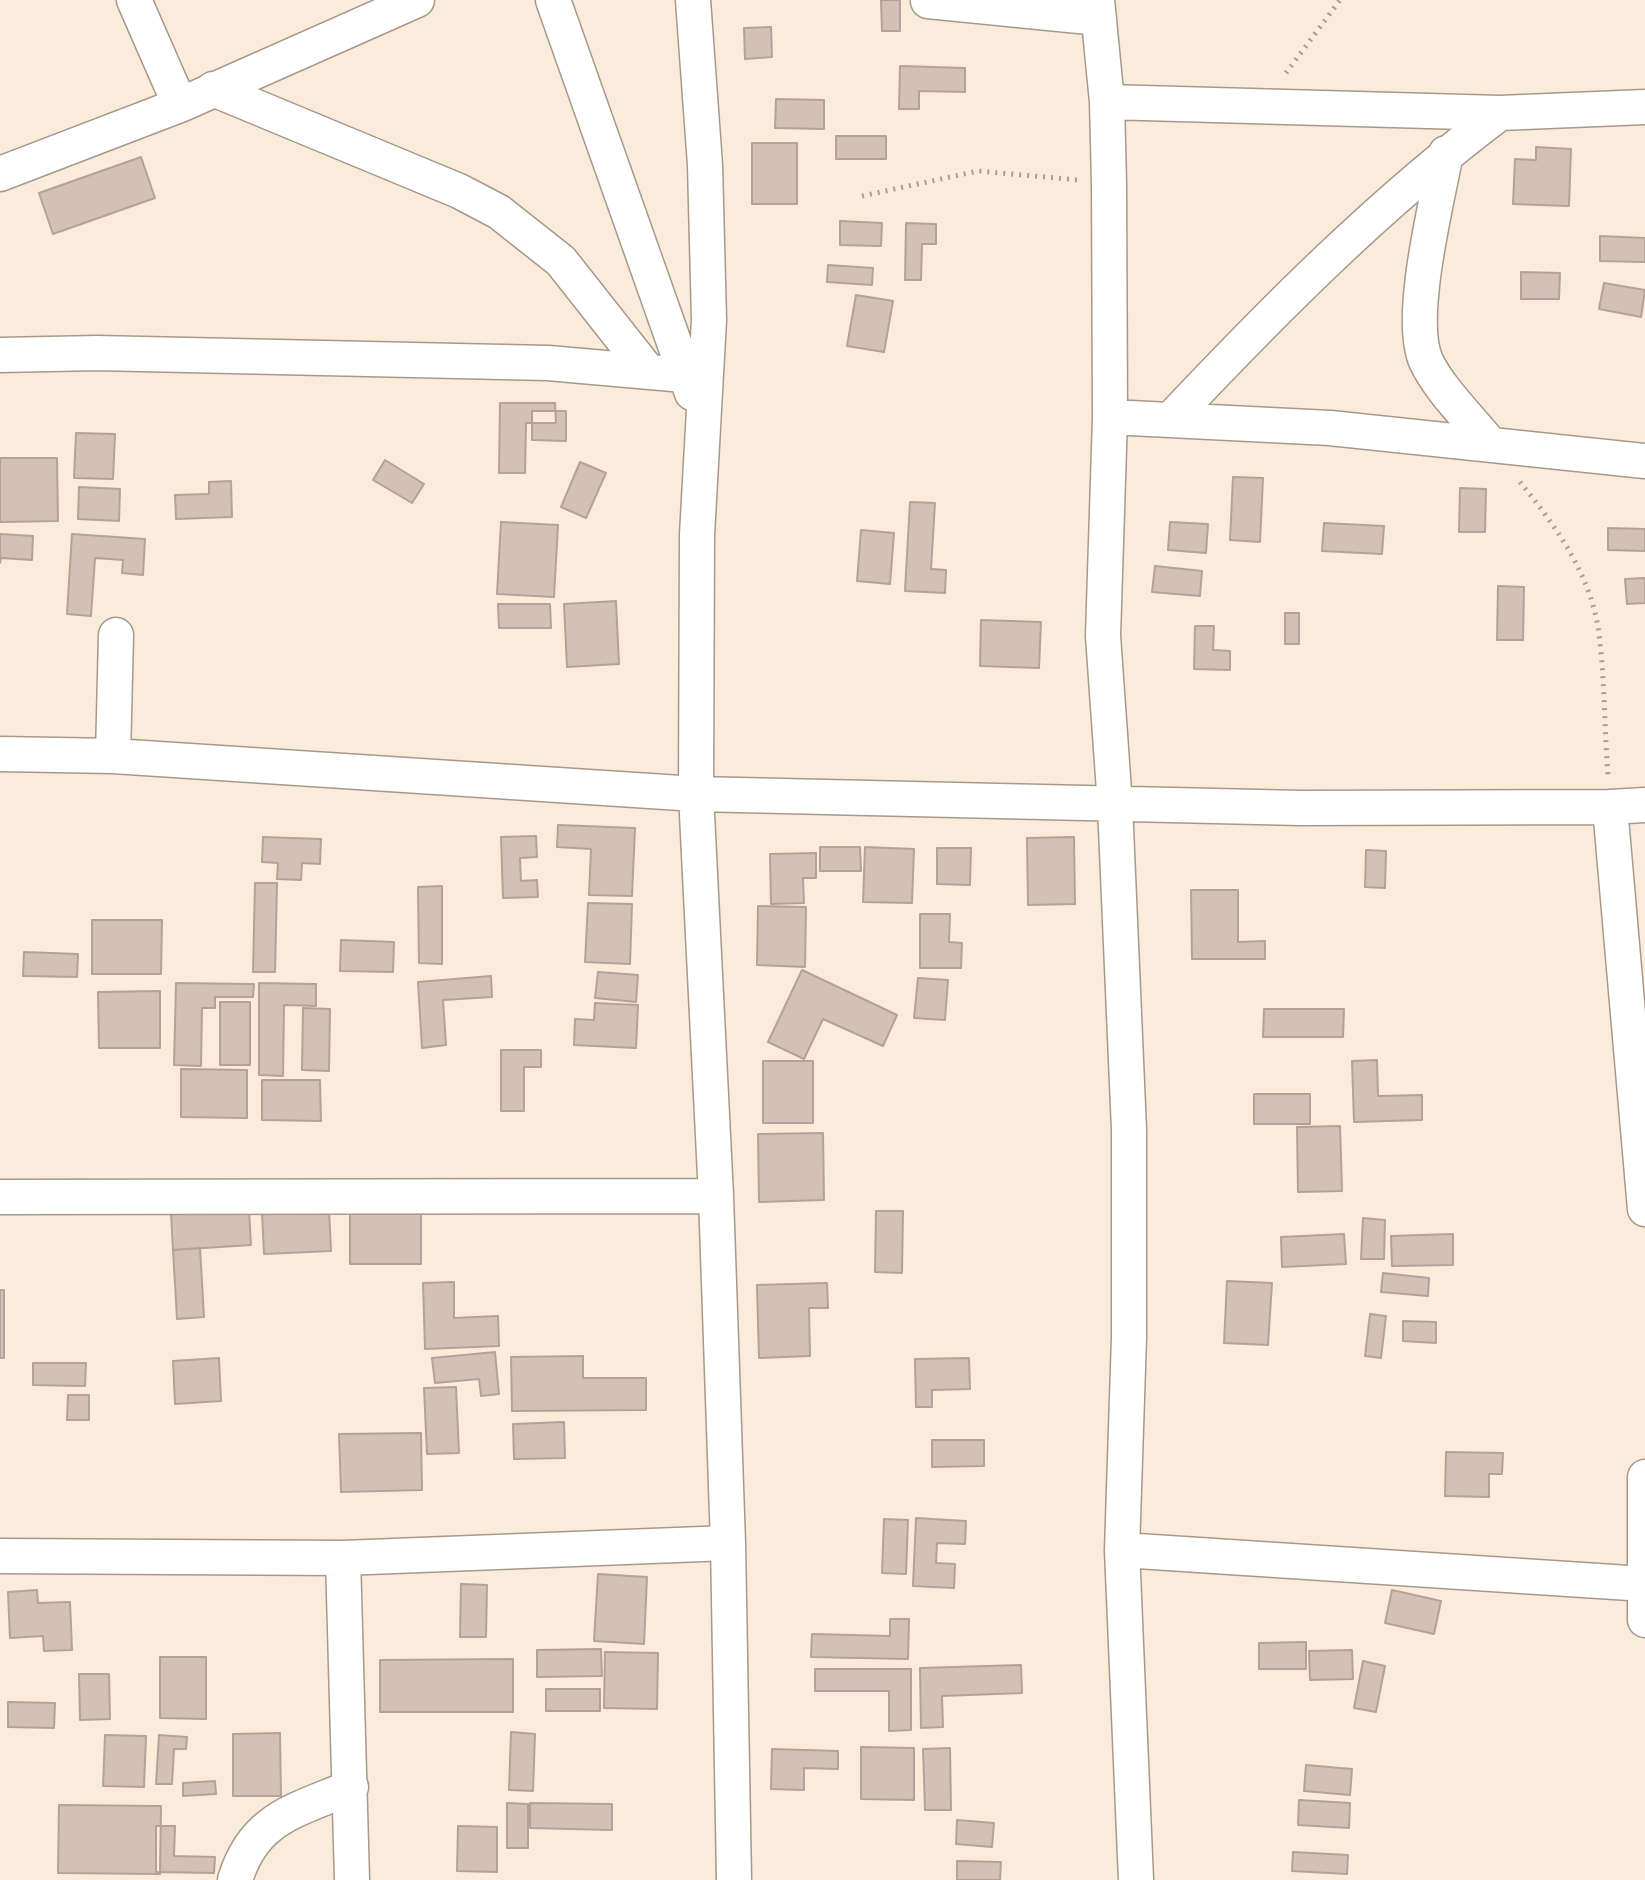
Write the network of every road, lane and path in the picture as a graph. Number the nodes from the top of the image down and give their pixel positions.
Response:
1 (134, 0) edge
2 (417, 0) edge
3 (553, 0) edge
4 (693, 0) edge
5 (1340, 0) edge
6 (928, 1) edge
7 (1098, 9) edge
8 (213, 89) junction
9 (1107, 102) junction
10 (180, 105) junction
11 (1262, 106) junction
12 (1645, 107) edge
13 (1500, 113) junction
14 (1446, 153) junction
15 (0, 174) edge
16 (1109, 184) junction
17 (862, 196) dead end
18 (0, 355) edge
19 (647, 370) junction
20 (684, 375) junction
21 (1110, 417) junction
22 (704, 418) junction
23 (1172, 418) junction
24 (1490, 444) junction
25 (1645, 461) edge
26 (116, 635) dead end
27 (0, 754) edge
28 (113, 756) junction
29 (696, 794) junction
30 (1115, 805) junction
31 (1645, 805) edge
32 (1610, 807) junction
33 (716, 1196) junction
34 (0, 1197) edge
35 (1645, 1209) edge
36 (1645, 1477) edge
37 (728, 1543) junction
38 (1122, 1550) junction
39 (0, 1556) edge
40 (343, 1558) junction
41 (1644, 1584) edge
42 (1645, 1620) edge
43 (351, 1787) junction
44 (235, 1880) edge
45 (352, 1880) edge
46 (734, 1880) edge
47 (1136, 1880) edge

1 - 10 street
2 - 8 street
3 - 20 street
4 - 22 street
5 - 11 path
6 - 7 street
7 - 9 street
8 - 10 street
8 - 19 street
9 - 11 street
9 - 16 street
10 - 15 street
11 - 13 street
12 - 13 street
13 - 14 street
14 - 23 street
14 - 24 street
16 - 17 path
16 - 21 street
18 - 19 street
19 - 20 street
20 - 22 street
21 - 23 street
21 - 30 street
22 - 29 street
23 - 24 street
24 - 25 street
24 - 32 path
26 - 28 street
27 - 28 street
28 - 29 street
29 - 30 street
29 - 33 street
30 - 32 street
30 - 38 street
31 - 32 street
32 - 35 street
33 - 34 street
33 - 37 street
36 - 41 street
37 - 40 street
37 - 46 street
38 - 41 street
38 - 47 street
39 - 40 street
40 - 43 street
41 - 42 street
43 - 44 street
43 - 45 street

